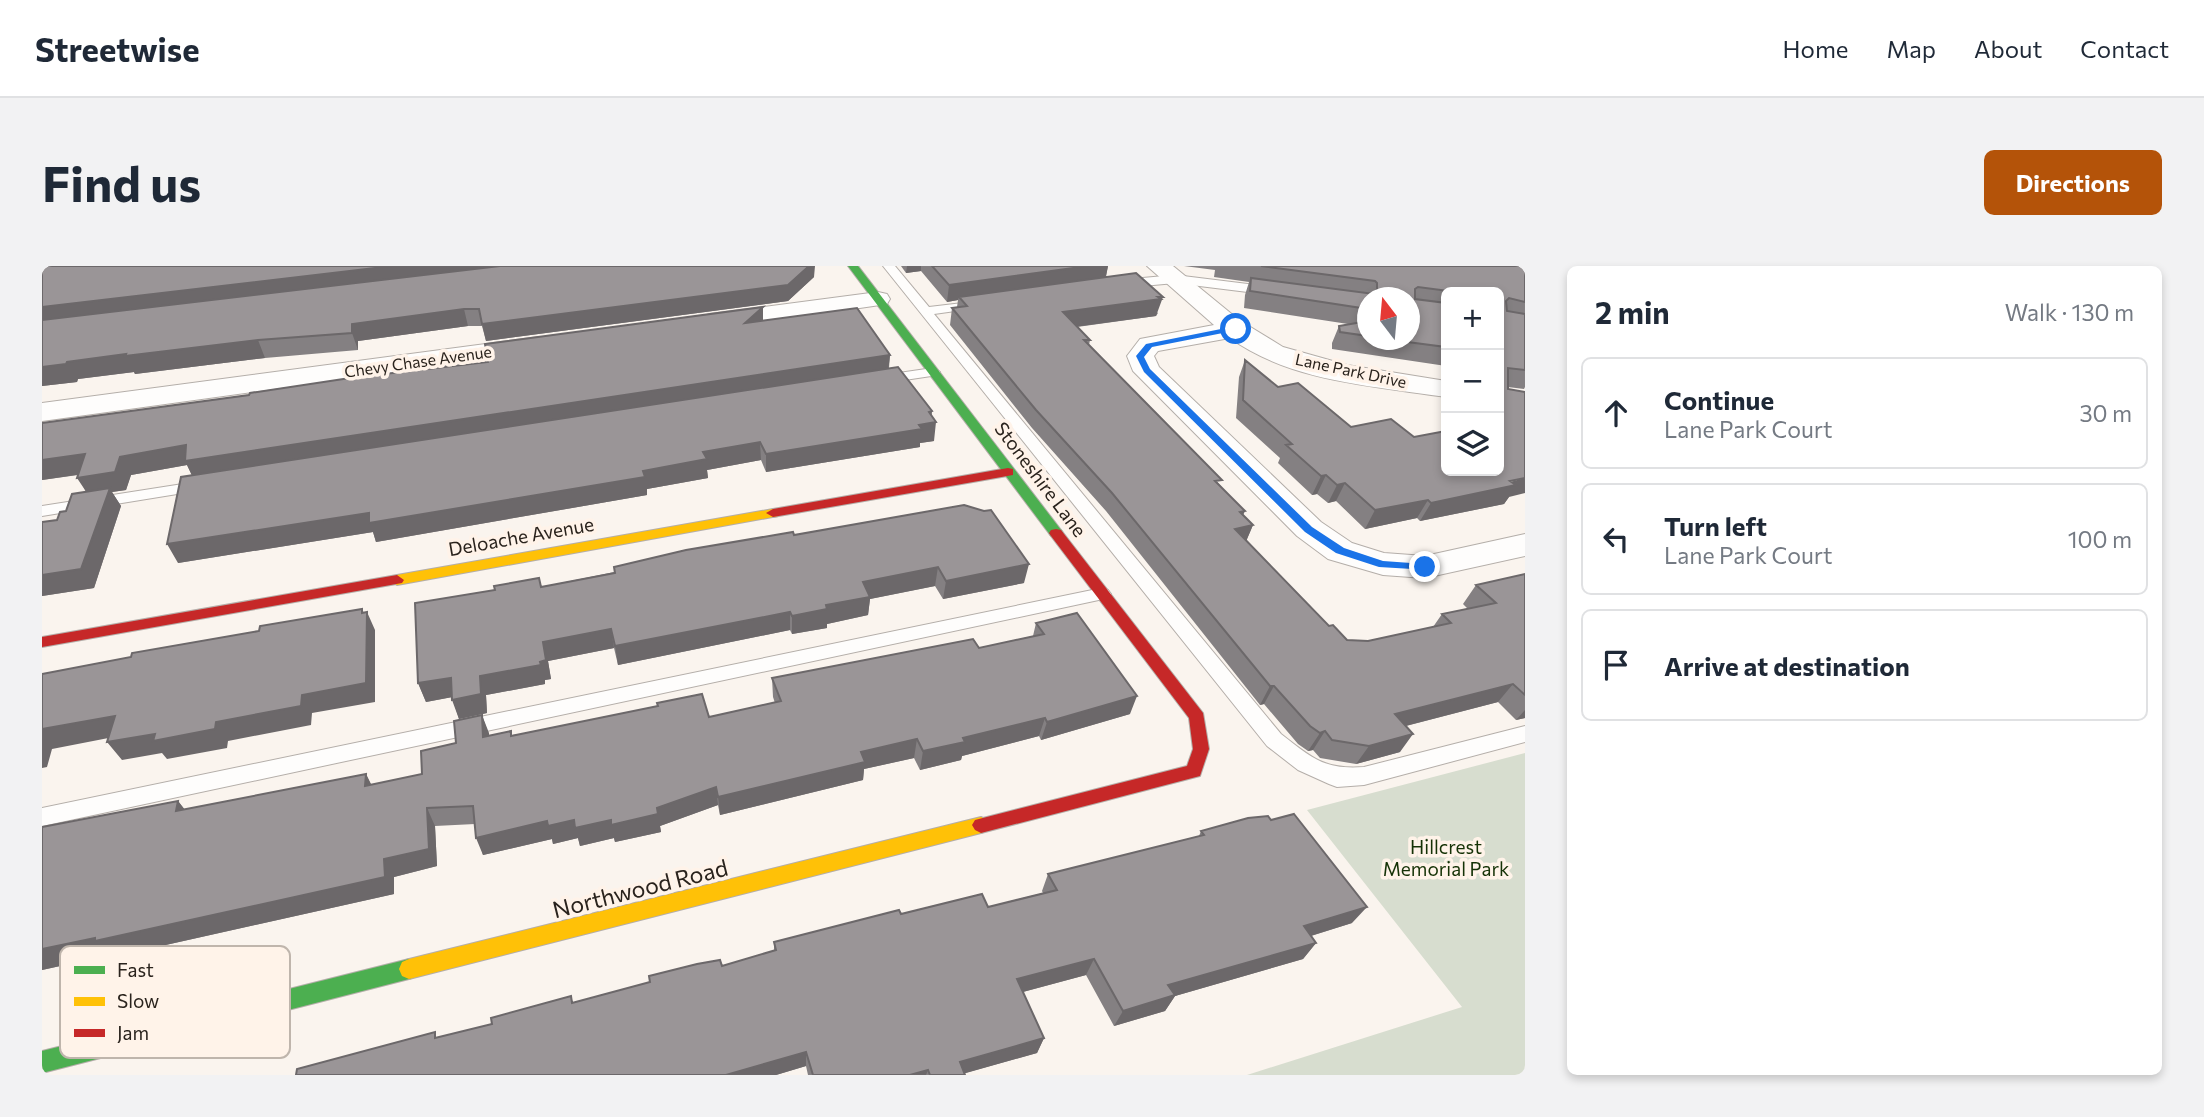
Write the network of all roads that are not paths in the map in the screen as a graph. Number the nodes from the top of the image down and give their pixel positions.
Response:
1 (853, 266) edge
2 (889, 266) edge
3 (1167, 273) edge
4 (1109, 286) edge
5 (1288, 293) edge
6 (878, 299) junction
7 (991, 302) edge
8 (926, 311) junction
9 (686, 325) edge
10 (1236, 329) junction
11 (563, 342) edge
12 (933, 372) junction
13 (864, 382) edge
14 (1441, 387) edge
15 (42, 412) edge
16 (1008, 472) junction
17 (220, 483) edge
18 (42, 511) edge
19 (1525, 545) edge
20 (1102, 594) junction
21 (42, 642) edge
22 (1197, 717) joint
23 (1525, 734) edge
24 (42, 817) edge
25 (290, 999) edge
26 (60, 1057) edge
27 (42, 1062) edge

1 - 6 street, Stoneshire Lane
2 - 8 lane
3 - 4 lane
3 - 5 lane
3 - 10 street, Lane Park Drive
6 - 9 street
6 - 12 street, Stoneshire Lane
7 - 8 lane
8 - 23 lane
10 - 14 street, Lane Park Drive
10 - 19 street
11 - 15 street, Chevy Chase Avenue
12 - 13 lane
12 - 16 street, Stoneshire Lane
16 - 20 street, Stoneshire Lane
16 - 21 street, Deloache Avenue
17 - 18 lane
20 - 22 street, Stoneshire Lane
20 - 24 lane
22 - 25 street, Northwood Road
26 - 27 street, Northwood Road

